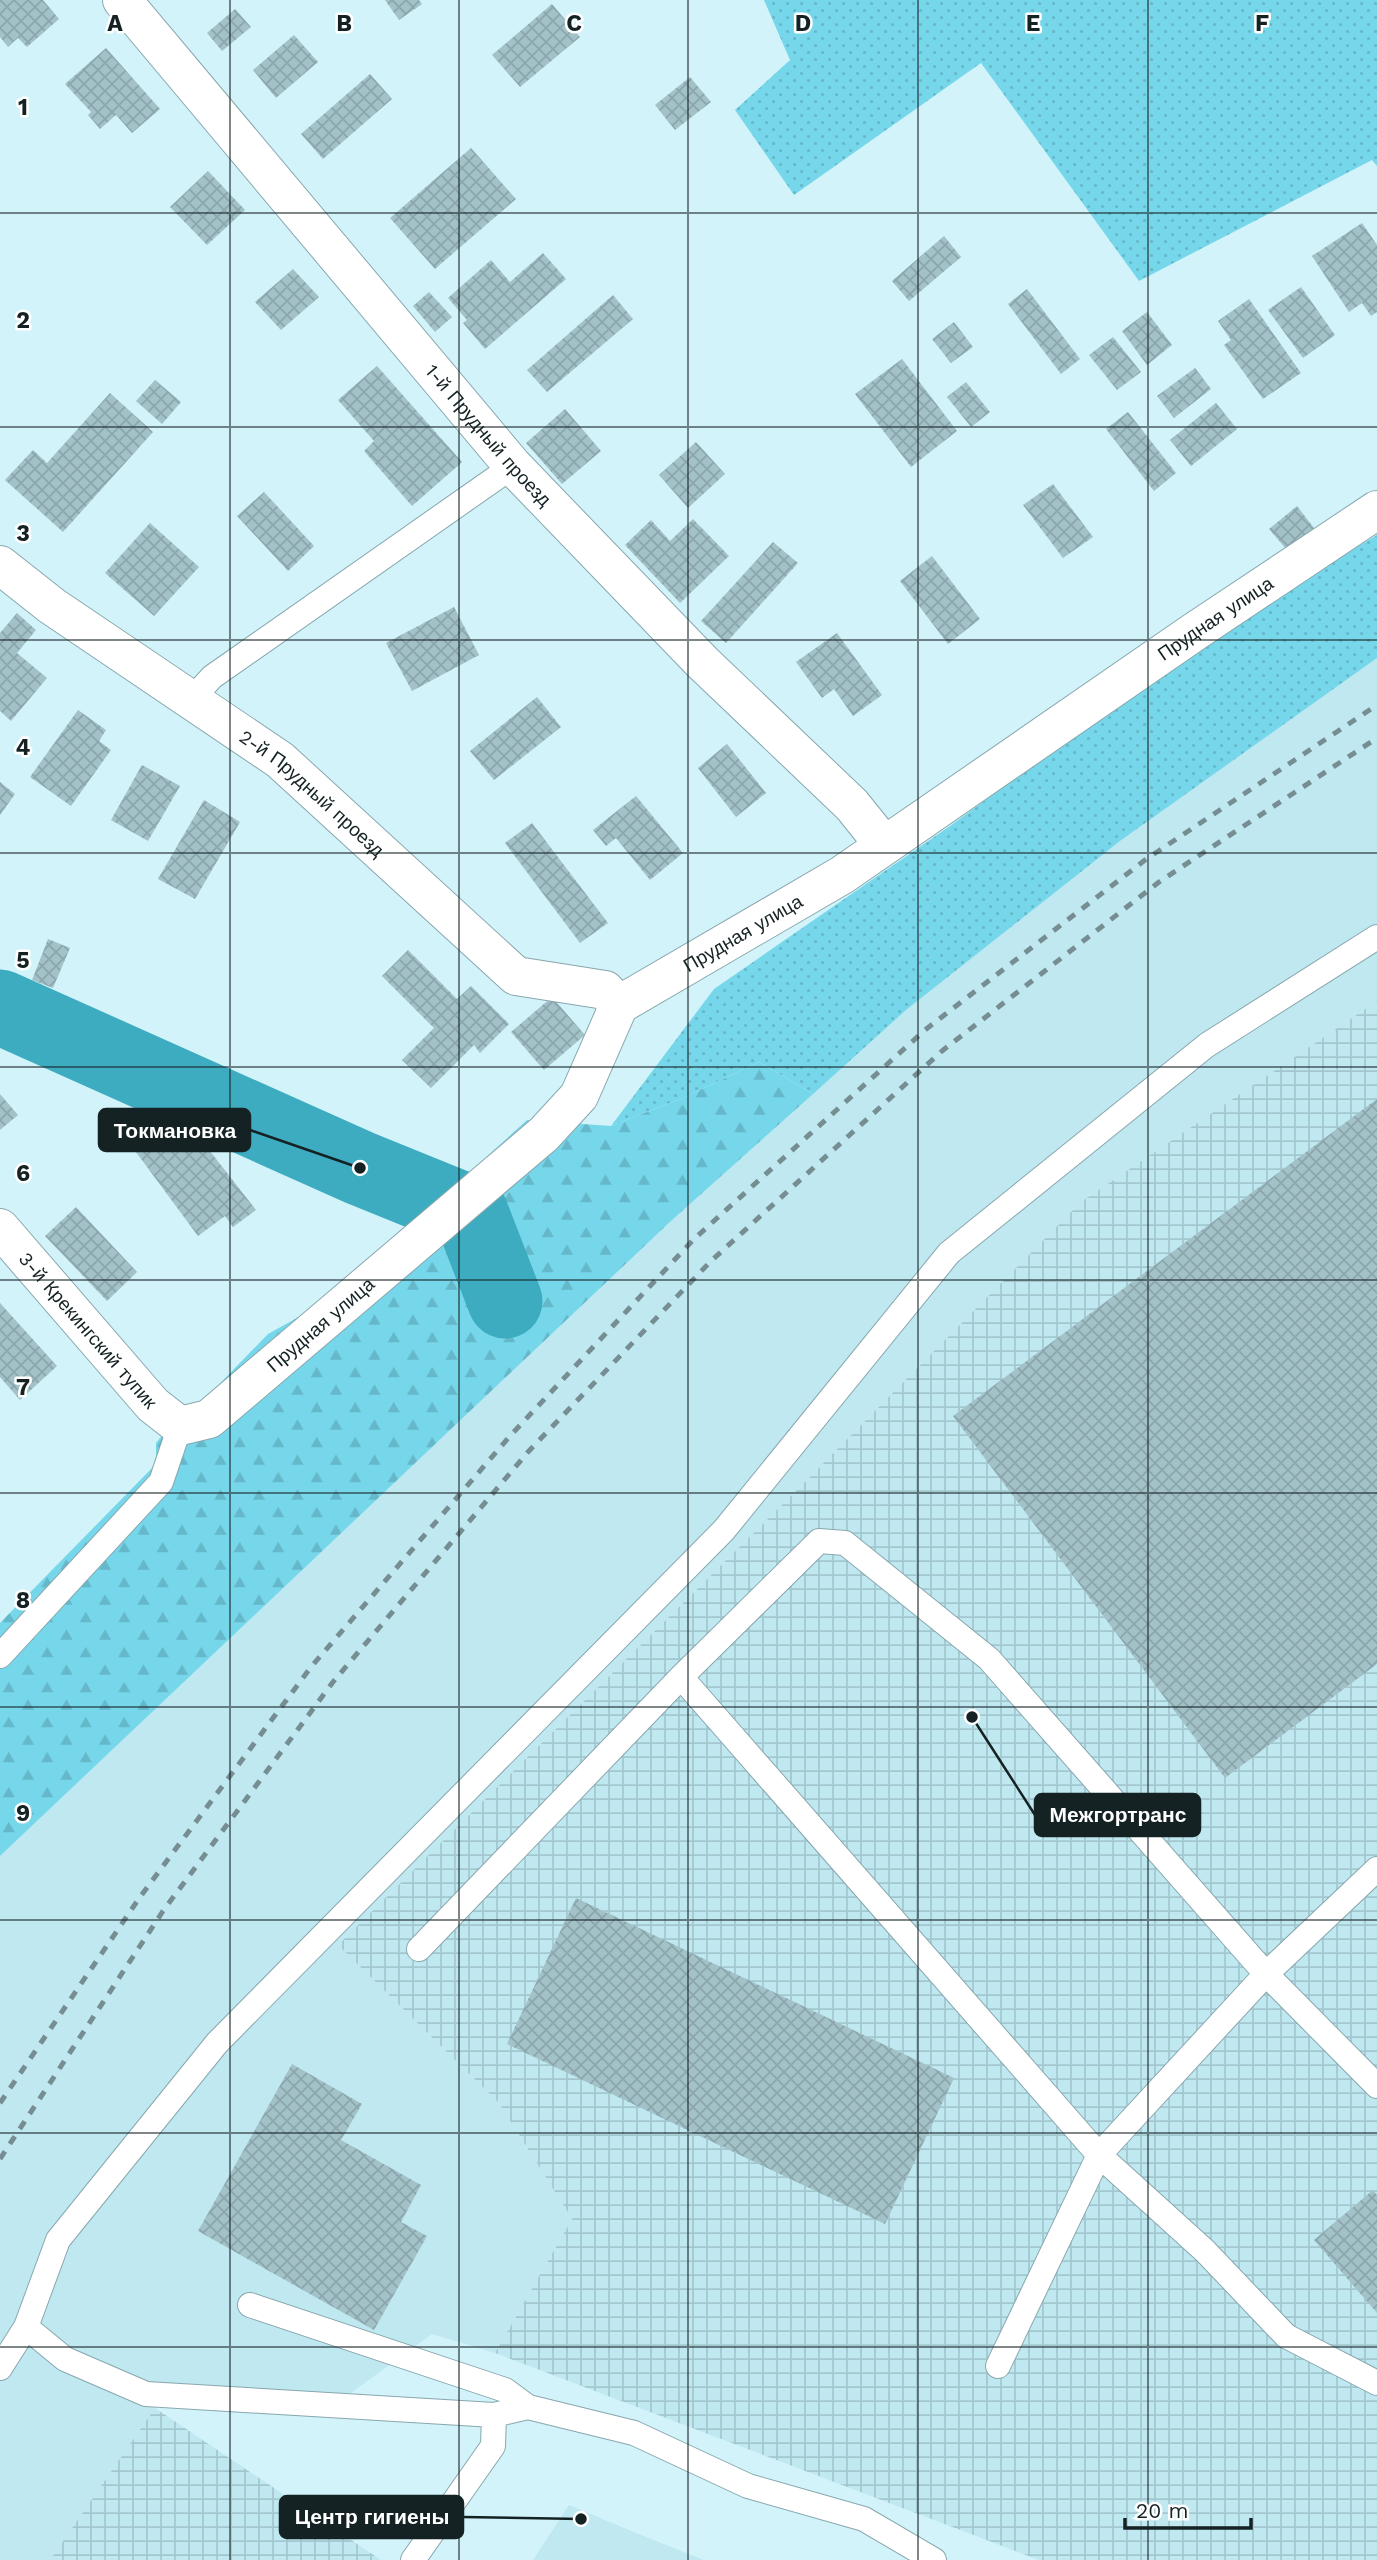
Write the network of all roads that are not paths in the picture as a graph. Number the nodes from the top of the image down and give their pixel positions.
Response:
1 (122, 0) edge
2 (513, 466) junction
3 (1377, 510) edge
4 (0, 565) edge
5 (192, 699) junction
6 (884, 845) junction
7 (1377, 937) edge
8 (619, 1005) junction
9 (0, 1228) edge
10 (180, 1426) junction
11 (0, 1656) edge
12 (681, 1677) junction
13 (1377, 1869) edge
14 (418, 1949) dead end
15 (1266, 1974) junction
16 (1377, 2086) edge
17 (1099, 2155) junction
18 (250, 2305) dead end
19 (26, 2327) junction
20 (998, 2366) dead end
21 (0, 2368) edge
22 (1377, 2383) edge
23 (528, 2407) junction
24 (494, 2415) junction
25 (413, 2560) edge
26 (934, 2560) edge

1 - 2 street, 1-й Прудный проезд
2 - 5 lane
2 - 6 street, 1-й Прудный проезд
3 - 6 street, Прудная улица
4 - 5 street, 2-й Прудный проезд
5 - 8 street, 2-й Прудный проезд
6 - 8 street, Прудная улица
7 - 19 lane
8 - 10 street, Прудная улица
9 - 10 street, 3-й Крекингский тупик
10 - 11 lane
12 - 14 lane
12 - 15 lane
12 - 17 lane
13 - 15 lane
15 - 16 lane
15 - 17 lane
17 - 20 lane
17 - 22 lane
18 - 23 lane
19 - 21 lane
19 - 24 lane
23 - 24 lane
23 - 26 lane
24 - 25 lane

